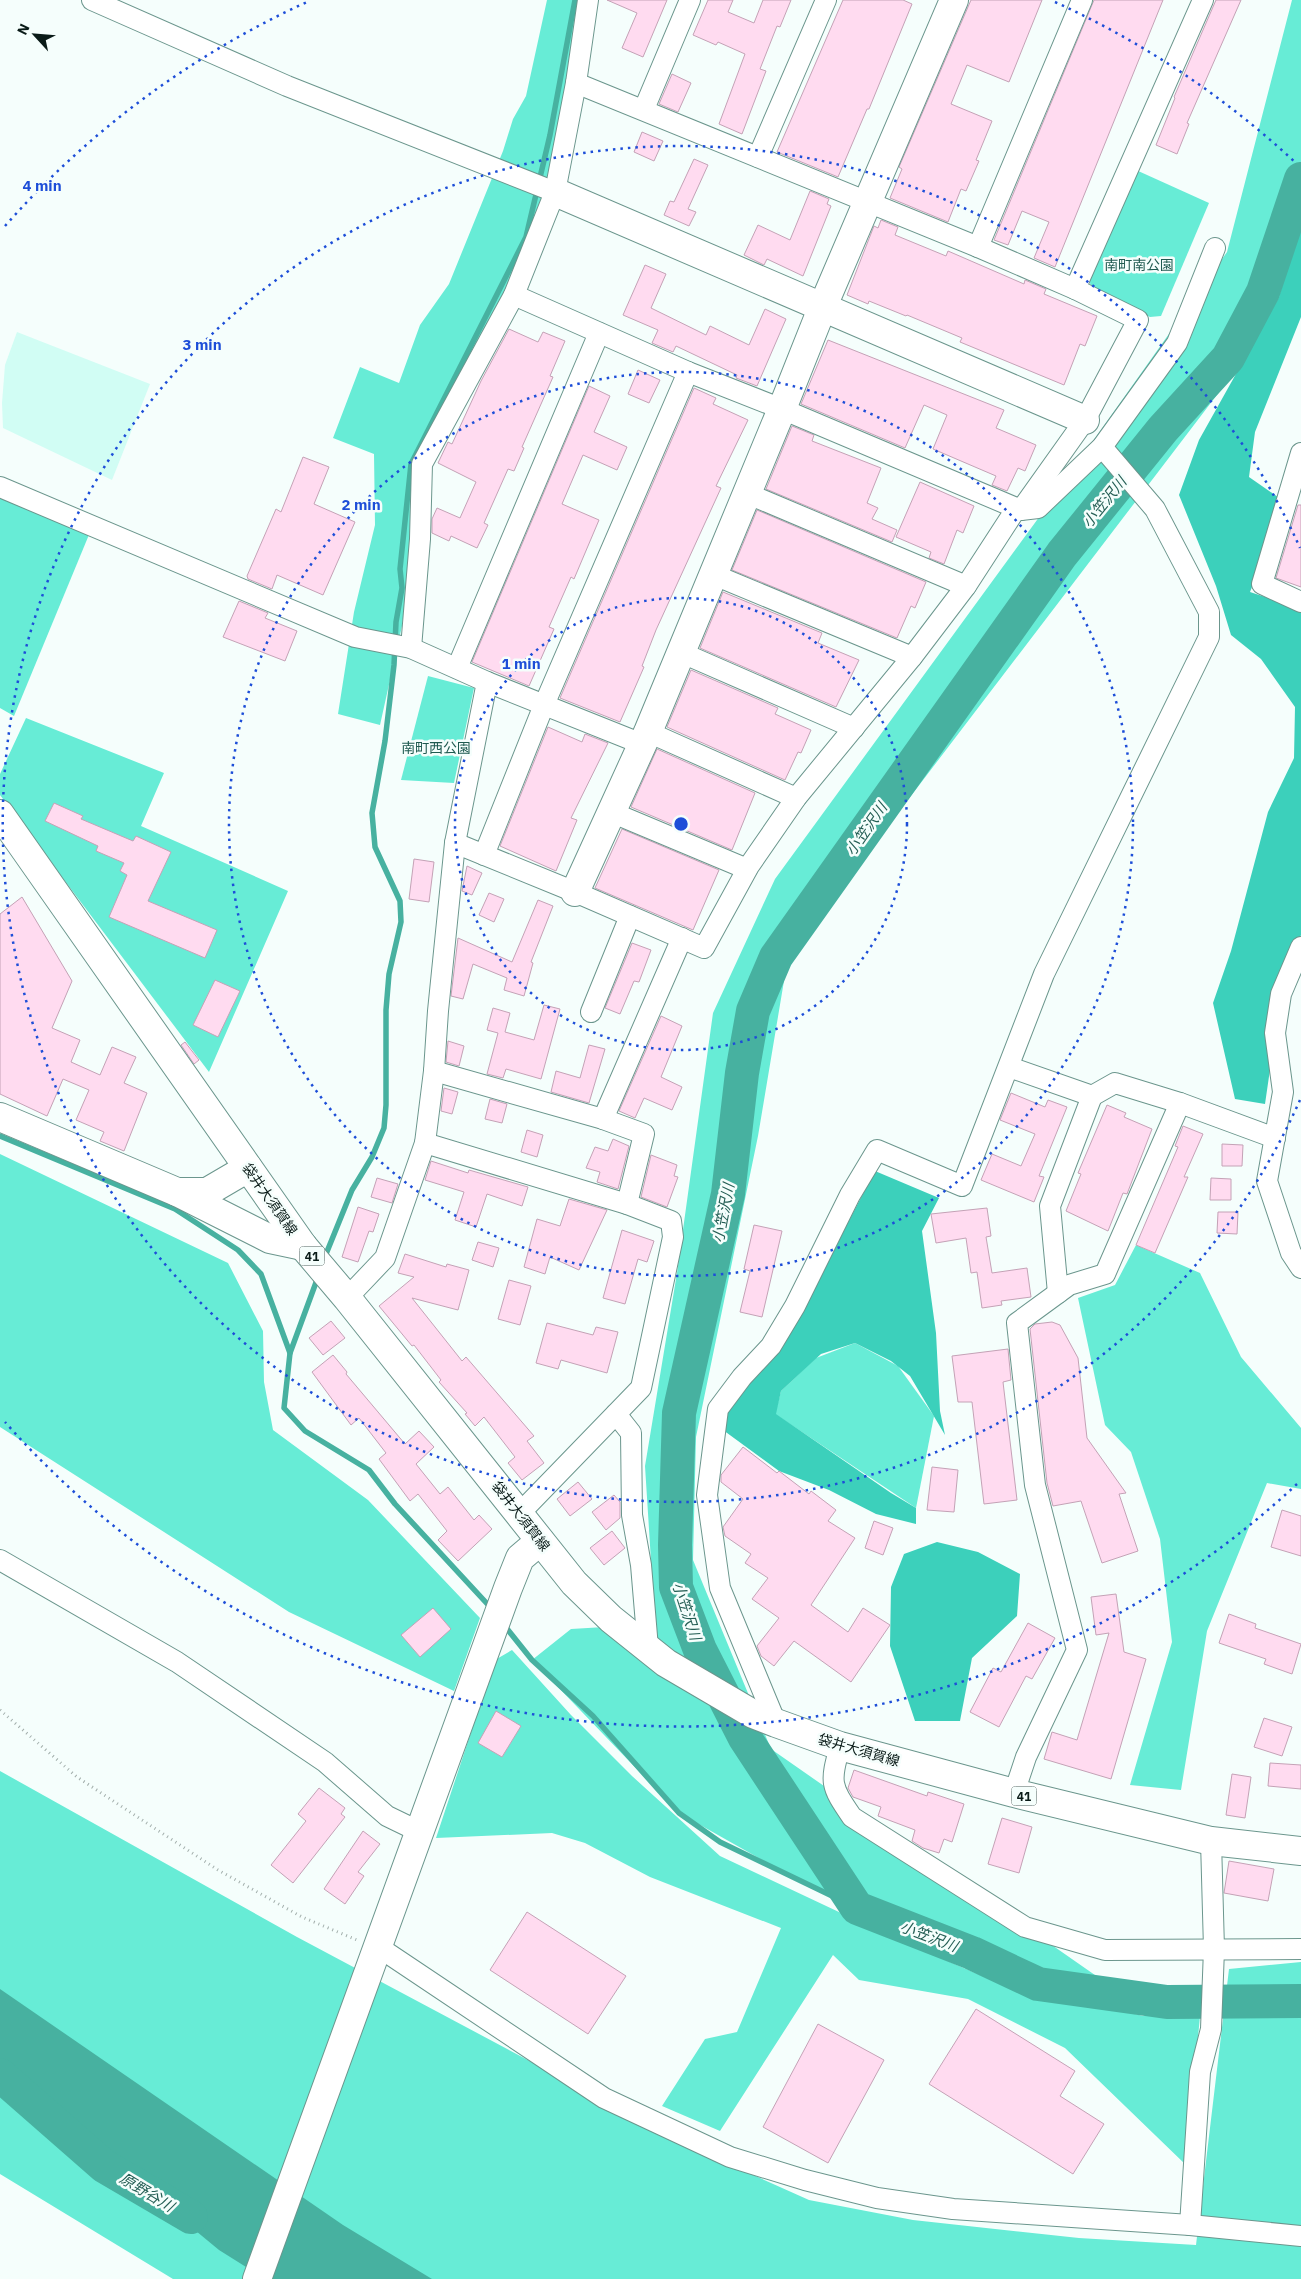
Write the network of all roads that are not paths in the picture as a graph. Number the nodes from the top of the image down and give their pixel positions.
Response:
1 (92, 0) edge
2 (588, 0) edge
3 (690, 0) edge
4 (826, 0) edge
5 (954, 0) edge
6 (1082, 0) edge
7 (1203, 0) edge
8 (576, 83) junction
9 (644, 109) junction
10 (758, 157) junction
11 (555, 192) junction
12 (868, 203) junction
13 (978, 247) junction
14 (1215, 248) dead end
15 (1075, 289) junction
16 (514, 295) junction
17 (823, 306) junction
18 (599, 333) junction
19 (688, 372) junction
20 (782, 409) junction
21 (1085, 420) junction
22 (1102, 446) junction
23 (1301, 453) edge
24 (0, 487) edge
25 (746, 493) junction
26 (1018, 510) junction
27 (712, 574) junction
28 (966, 586) junction
29 (1301, 602) edge
30 (411, 648) junction
31 (680, 652) junction
32 (912, 657) junction
33 (457, 668) junction
34 (487, 682) junction
35 (544, 705) junction
36 (854, 728) junction
37 (645, 738) junction
38 (796, 798) junction
39 (611, 812) junction
40 (0, 814) edge
41 (455, 843) junction
42 (484, 854) junction
43 (747, 869) junction
44 (575, 892) junction
45 (630, 916) junction
46 (682, 938) junction
47 (1301, 946) edge
48 (591, 1012) dead end
49 (1009, 1067) junction
50 (434, 1071) junction
51 (1092, 1096) junction
52 (1180, 1103) junction
53 (0, 1117) edge
54 (603, 1119) junction
55 (1275, 1138) junction
56 (425, 1143) junction
57 (248, 1168) junction
58 (177, 1192) junction
59 (626, 1204) junction
60 (303, 1246) junction
61 (1301, 1268) edge
62 (1058, 1293) junction
63 (347, 1298) junction
64 (616, 1414) junction
65 (519, 1514) junction
66 (540, 1541) junction
67 (0, 1560) edge
68 (657, 1656) junction
69 (764, 1719) junction
70 (840, 1746) junction
71 (1014, 1793) junction
72 (420, 1832) junction
73 (1211, 1840) junction
74 (1300, 1849) edge
75 (1214, 1949) junction
76 (1301, 1950) edge
77 (374, 1955) junction
78 (1190, 2226) junction
79 (1301, 2236) edge
80 (256, 2279) edge

1 - 11 street
2 - 8 street
3 - 9 street
4 - 10 street
5 - 12 street
6 - 13 street
7 - 15 street
8 - 9 street
8 - 11 street
9 - 10 street
10 - 12 street
11 - 16 street
11 - 17 street
12 - 13 street
12 - 17 street
13 - 15 street
14 - 22 street
15 - 21 street
16 - 18 street
16 - 30 street
17 - 20 street
17 - 21 street
18 - 19 street
18 - 33 street
19 - 20 street
19 - 35 street
20 - 25 street
20 - 26 street
21 - 26 street
22 - 26 street
22 - 49 street
23 - 29 street
24 - 30 street
25 - 27 street
25 - 28 street
26 - 28 street
27 - 31 street
27 - 32 street
28 - 32 street
30 - 33 street
31 - 36 street
31 - 37 street
32 - 36 street
33 - 34 street
34 - 35 street
34 - 41 street
35 - 37 street
35 - 42 street
36 - 38 street
37 - 38 street
37 - 39 street
38 - 43 street
39 - 43 street
39 - 44 street
40 - 57 street, 袋井大須賀線 / 41
41 - 42 street
41 - 50 street
42 - 44 street
43 - 46 street
44 - 45 street
45 - 46 street
45 - 48 street
46 - 54 street
47 - 55 street
49 - 51 street
49 - 69 street
50 - 54 street
50 - 56 street
51 - 52 street
51 - 62 street
52 - 55 street
52 - 62 street
53 - 58 street
54 - 59 street
55 - 61 street
56 - 59 street
56 - 63 street
57 - 58 street
57 - 60 street, 袋井大須賀線 / 41
58 - 60 street
59 - 64 street
60 - 63 street, 袋井大須賀線 / 41
62 - 71 street
63 - 65 street, 袋井大須賀線 / 41
64 - 65 street
64 - 68 street
65 - 66 street, 袋井大須賀線 / 41
66 - 68 street, 袋井大須賀線 / 41
66 - 72 street
67 - 72 street
68 - 69 street, 袋井大須賀線 / 41
69 - 70 street, 袋井大須賀線 / 41
70 - 71 street, 袋井大須賀線 / 41
70 - 75 street
71 - 73 street, 袋井大須賀線 / 41
72 - 77 street
73 - 74 street, 袋井大須賀線 / 41
73 - 75 street
75 - 76 street
75 - 78 street
77 - 78 street
77 - 80 street
78 - 79 street

